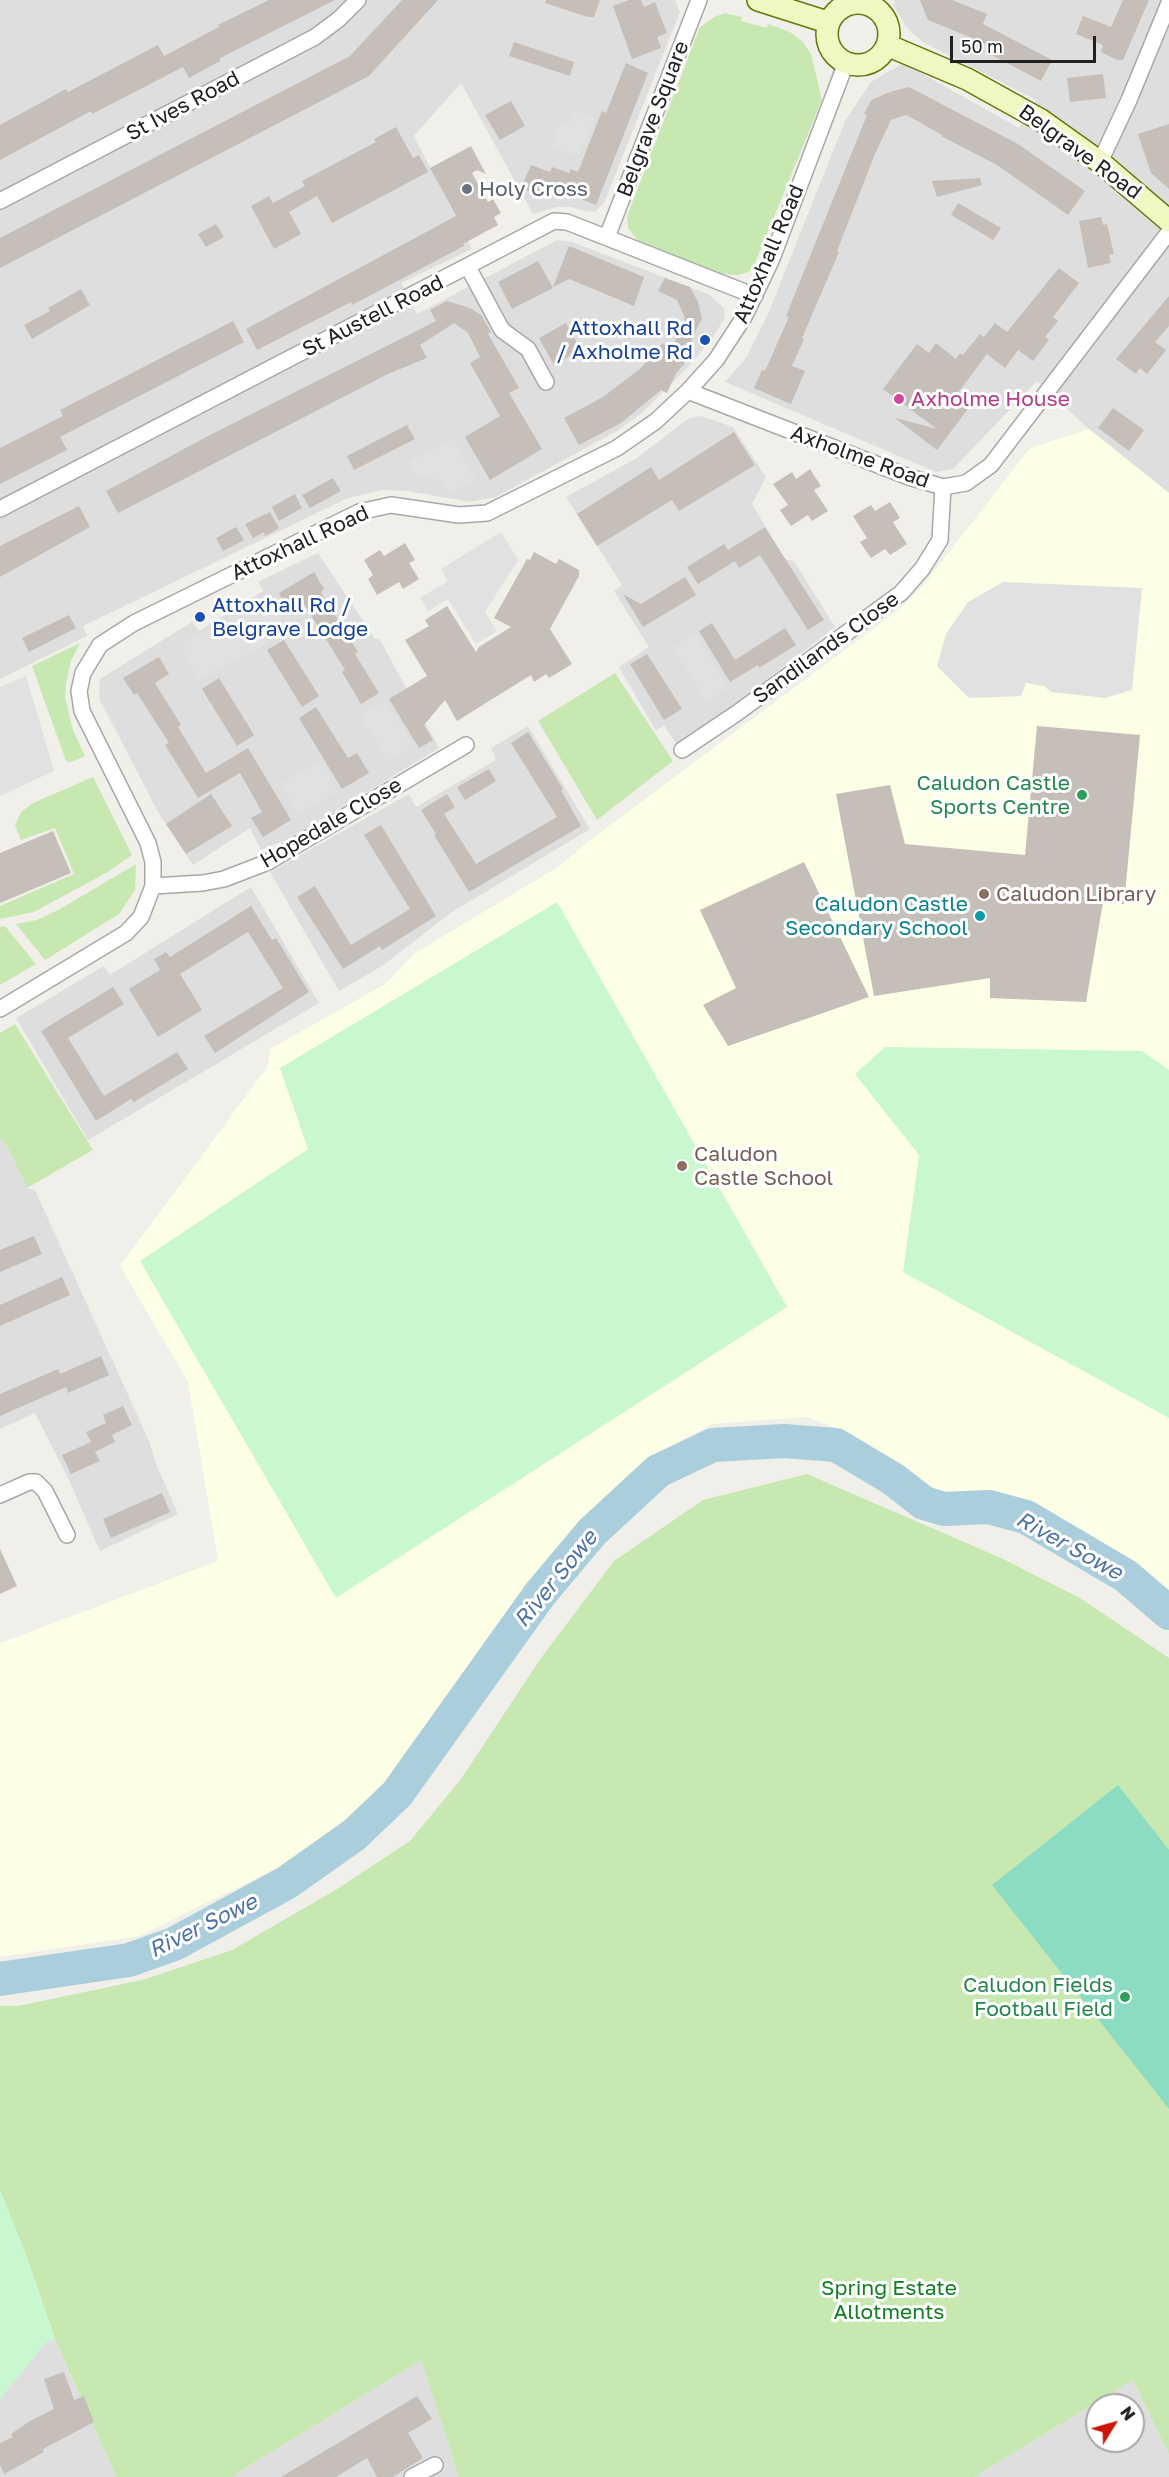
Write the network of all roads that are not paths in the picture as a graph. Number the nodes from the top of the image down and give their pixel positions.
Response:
1 (358, 0) edge
2 (699, 0) edge
3 (758, 0) edge
4 (871, 3) edge
5 (1169, 3) edge
6 (827, 22) junction
7 (888, 45) junction
8 (846, 63) junction
9 (1100, 162) junction
10 (0, 201) edge
11 (1169, 221) edge
12 (1169, 232) edge
13 (607, 237) junction
14 (468, 267) junction
15 (755, 296) junction
16 (546, 382) dead end
17 (688, 391) junction
18 (942, 487) junction
19 (0, 509) edge
20 (466, 744) dead end
21 (682, 750) dead end
22 (153, 886) junction
23 (0, 1010) edge
24 (0, 1495) edge
25 (67, 1535) dead end
26 (435, 2465) dead end
27 (412, 2477) edge

1 - 10 street, St Ives Road
2 - 13 street, Belgrave Square
3 - 6 street
4 - 6 street
4 - 7 street
5 - 9 street
6 - 8 street
7 - 8 street
7 - 9 street, Belgrave Road
8 - 15 street, Attoxhall Road
9 - 11 street, Belgrave Road
12 - 18 street, Axholme Road
13 - 14 street, St Austell Road
13 - 15 street, St Austell Road
14 - 16 street
14 - 19 street, St Austell Road
15 - 17 street, Attoxhall Road
17 - 18 street, Axholme Road
17 - 22 street, Attoxhall Road
18 - 21 street, Sandilands Close
20 - 22 street, Hopedale Close
22 - 23 street, Attoxhall Road
24 - 25 street
26 - 27 street

